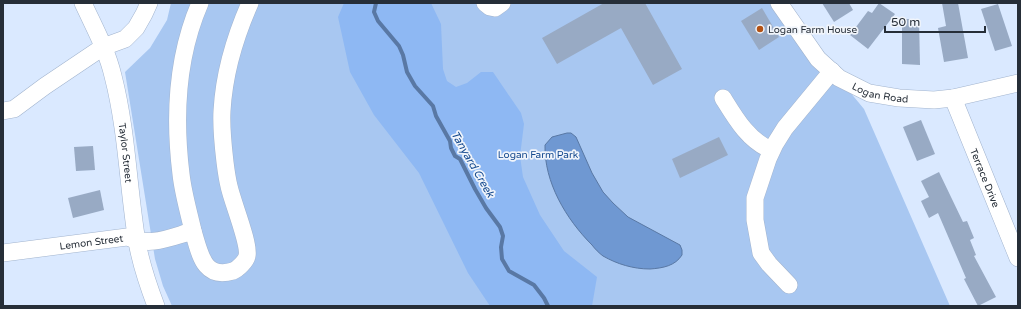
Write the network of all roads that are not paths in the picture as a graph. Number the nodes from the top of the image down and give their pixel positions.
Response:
1 (83, 3) edge
2 (149, 3) edge
3 (200, 3) edge
4 (250, 3) edge
5 (485, 3) edge
6 (502, 3) edge
7 (779, 3) edge
8 (103, 47) junction
9 (832, 72) junction
10 (1018, 83) edge
11 (723, 98) dead end
12 (953, 98) junction
13 (3, 111) edge
14 (771, 150) junction
15 (193, 231) junction
16 (137, 241) junction
17 (3, 253) edge
18 (1018, 258) edge
19 (3, 263) edge
20 (789, 285) dead end
21 (156, 306) edge

1 - 8 street, Taylor Street
2 - 8 street
3 - 15 street
4 - 15 street
5 - 6 street
7 - 9 street, Logan Road
8 - 13 street
8 - 16 street, Taylor Street
9 - 12 street, Logan Road
9 - 14 street
10 - 12 street, Logan Road
11 - 14 street
12 - 18 street, Terrace Drive
14 - 20 street
15 - 16 street
16 - 17 street, Lemon Street
16 - 19 street, Lemon Street
16 - 21 street, Taylor Street

